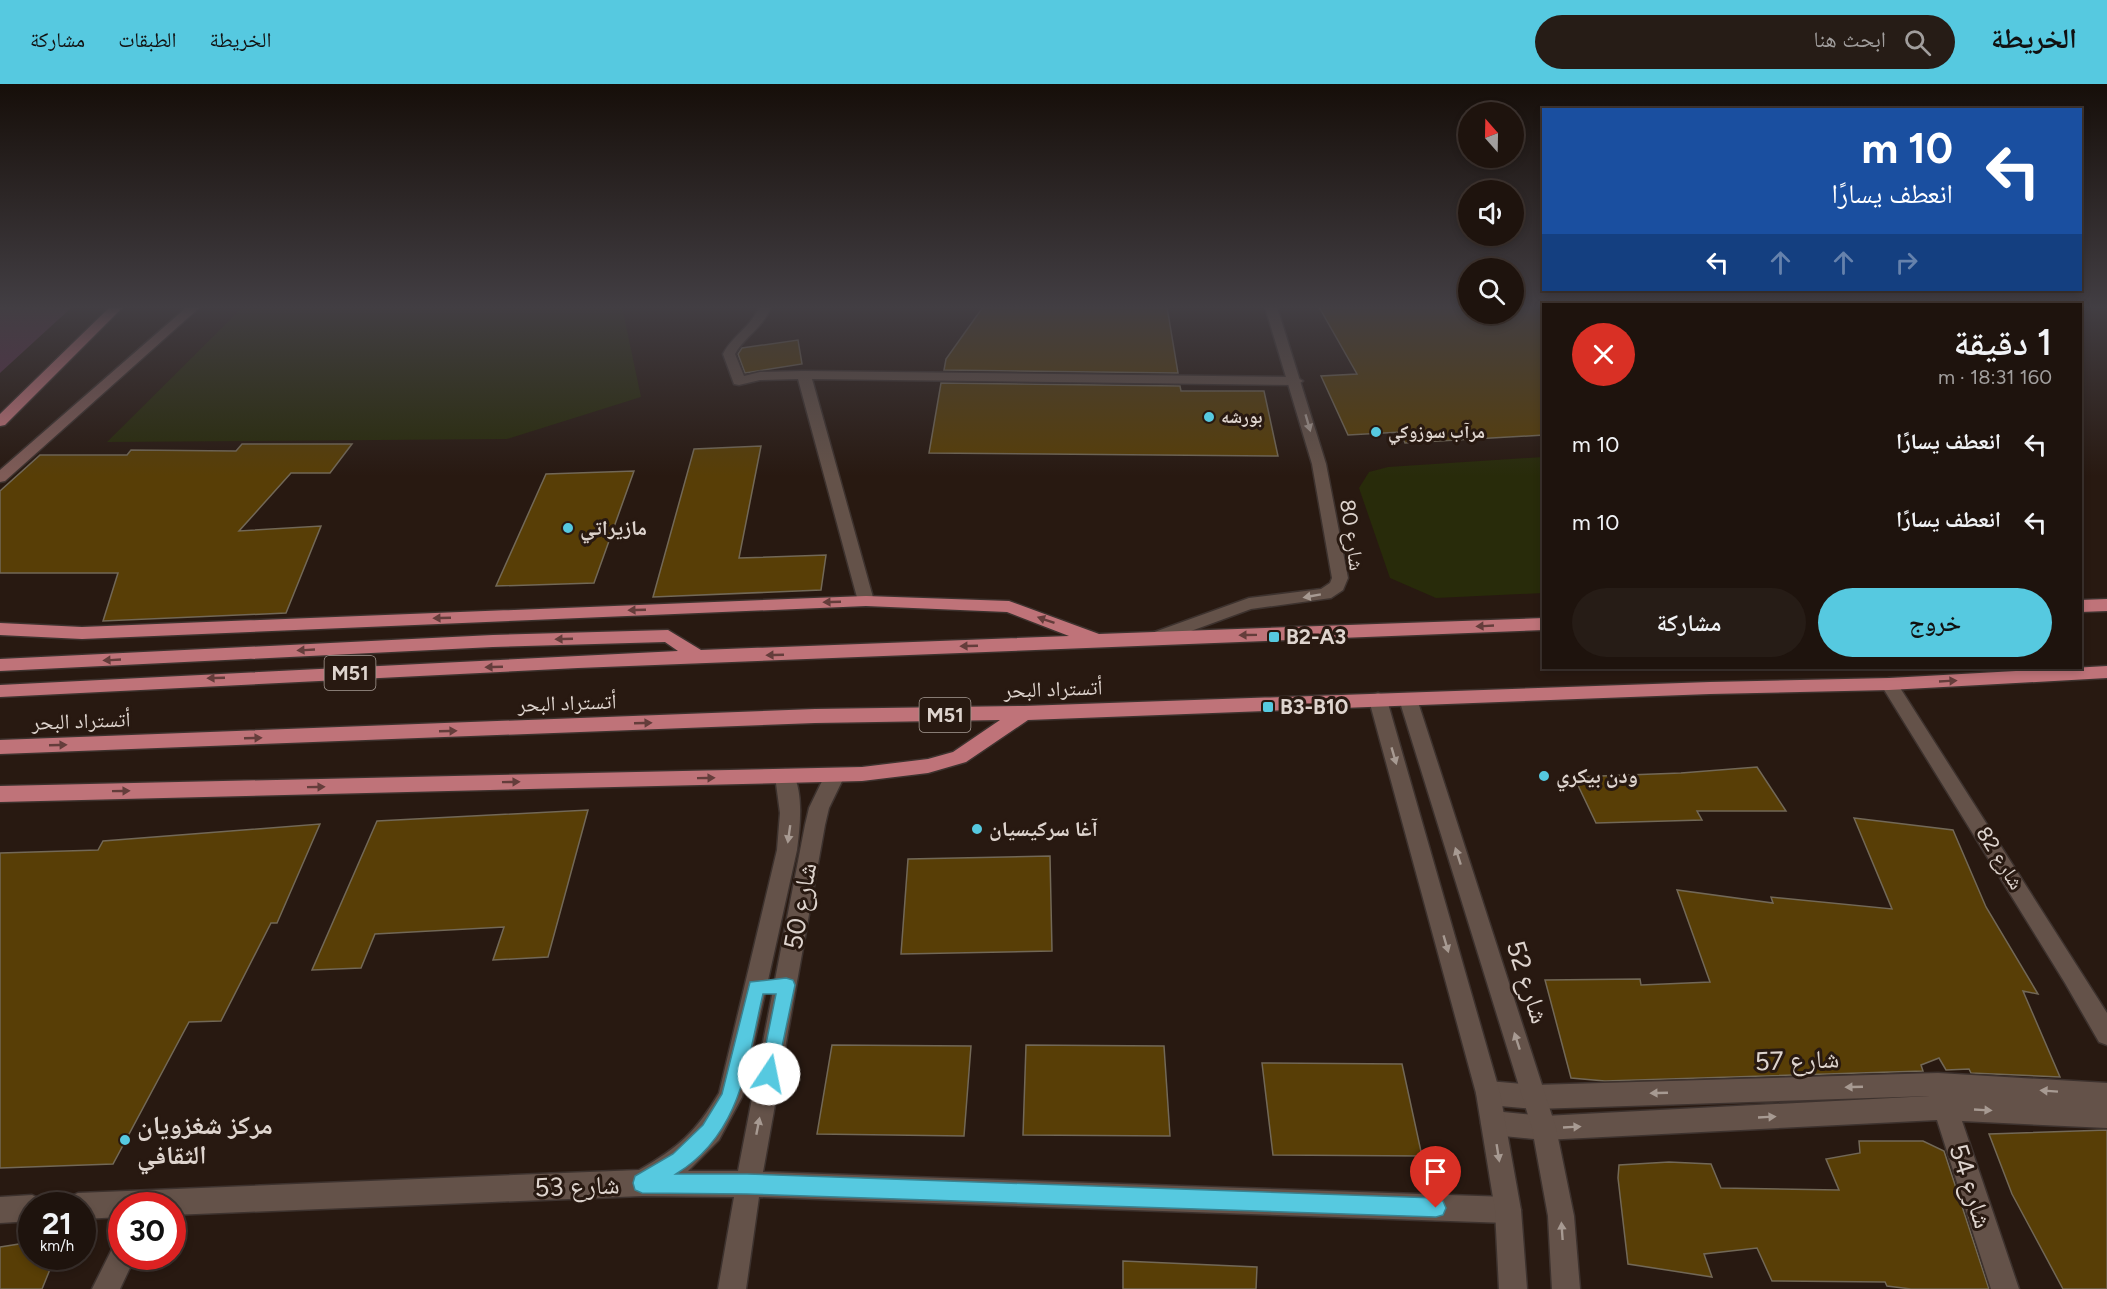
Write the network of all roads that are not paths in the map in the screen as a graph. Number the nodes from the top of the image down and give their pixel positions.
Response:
1 (60, 363) edge
2 (130, 363) edge
3 (732, 363) edge
4 (1290, 363) edge
5 (804, 375) junction
6 (1296, 381) junction
7 (0, 422) edge
8 (0, 478) edge
9 (866, 601) junction
10 (2107, 605) edge
11 (2082, 606) edge
12 (1542, 624) edge
13 (0, 629) edge
14 (1155, 638) junction
15 (1100, 641) junction
16 (700, 658) junction
17 (0, 665) edge
18 (2107, 672) edge
19 (1889, 684) junction
20 (0, 691) edge
21 (1408, 699) junction
22 (1378, 700) junction
23 (1024, 713) junction
24 (0, 747) edge
25 (835, 775) junction
26 (785, 776) junction
27 (0, 794) edge
28 (786, 985) junction
29 (756, 987) junction
30 (2107, 1034) edge
31 (1938, 1084) junction
32 (1488, 1093) junction
33 (2107, 1095) edge
34 (1535, 1097) junction
35 (1945, 1108) junction
36 (2107, 1116) edge
37 (1493, 1123) junction
38 (1544, 1128) junction
39 (642, 1183) junction
40 (747, 1184) junction
41 (186, 1202) edge
42 (18, 1209) edge
43 (0, 1210) edge
44 (1508, 1210) junction
45 (115, 1270) edge
46 (106, 1289) edge
47 (732, 1289) edge
48 (1513, 1289) edge
49 (1566, 1289) edge
50 (2005, 1289) edge

1 - 7 highway
2 - 8 main road
3 - 5 street
4 - 6 street, شارع 80
5 - 6 street
5 - 9 street
6 -> 14 street, شارع 80
9 -> 13 highway
15 -> 9 highway
10 - 11 highway
12 -> 14 highway, أتستراد البحر / M51
14 - 15 highway, أتستراد البحر / M51
15 -> 16 highway, أتستراد البحر / M51
16 -> 17 highway
16 -> 20 highway, أتستراد البحر / M51
19 -> 18 highway, أتستراد البحر / M51
19 - 21 highway, أتستراد البحر / M51
19 - 30 street, شارع 82
21 - 22 highway, أتستراد البحر / M51
34 -> 21 street, شارع 52
22 - 23 highway, أتستراد البحر / M51
22 -> 32 street
24 -> 23 highway, أتستراد البحر / M51
23 - 25 highway
25 - 26 highway
25 - 28 street, شارع 50
27 -> 26 highway
26 -> 29 street
28 - 29 street
40 -> 28 street, شارع 50
29 - 39 street
33 -> 31 street, شارع 57
31 -> 34 street, شارع 57
31 - 35 street, شارع 54
32 - 34 street, شارع 57
32 - 37 street
34 - 38 street, شارع 52
35 -> 36 street
38 -> 35 street
35 - 50 street, شارع 54
37 - 38 street
37 -> 44 street
49 -> 38 street, شارع 52
39 - 40 street, شارع 53
39 - 41 street, شارع 53
40 - 44 street, شارع 53
40 - 47 street, شارع 50
42 - 43 street
44 - 48 street
45 - 46 street

